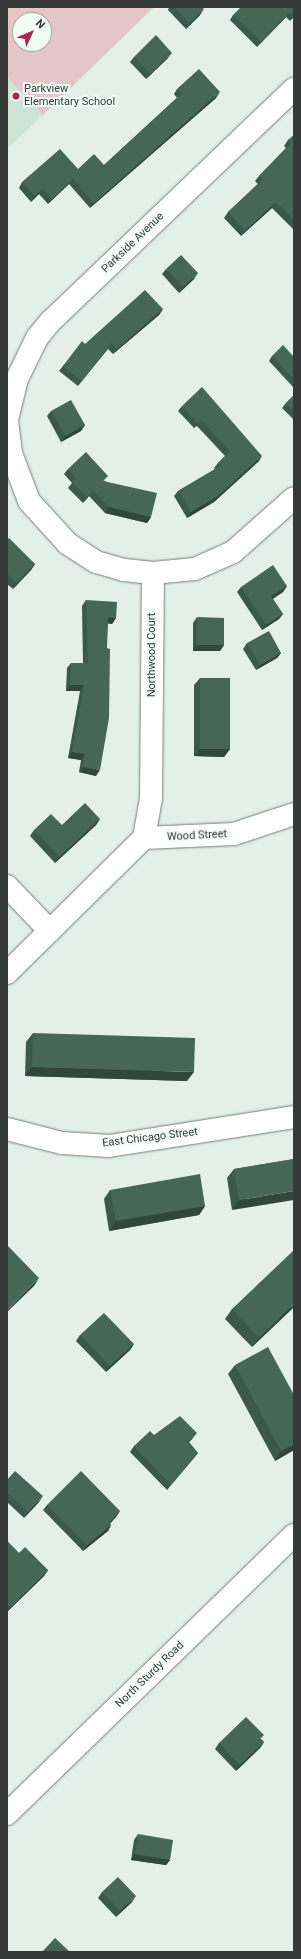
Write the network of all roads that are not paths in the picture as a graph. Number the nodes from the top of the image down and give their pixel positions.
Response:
1 (294, 89) edge
2 (7, 420) edge
3 (294, 498) edge
4 (153, 573) junction
5 (294, 814) edge
6 (144, 838) junction
7 (7, 886) edge
8 (50, 930) junction
9 (7, 973) edge
10 (294, 1118) edge
11 (7, 1129) edge
12 (294, 1535) edge
13 (7, 1814) edge

1 - 2 street, Parkside Avenue
2 - 4 street
3 - 4 street
4 - 6 street, Northwood Court
5 - 6 street, Wood Street
6 - 8 street
7 - 8 street
8 - 9 street
10 - 11 street, East Chicago Street
12 - 13 street, North Sturdy Road

